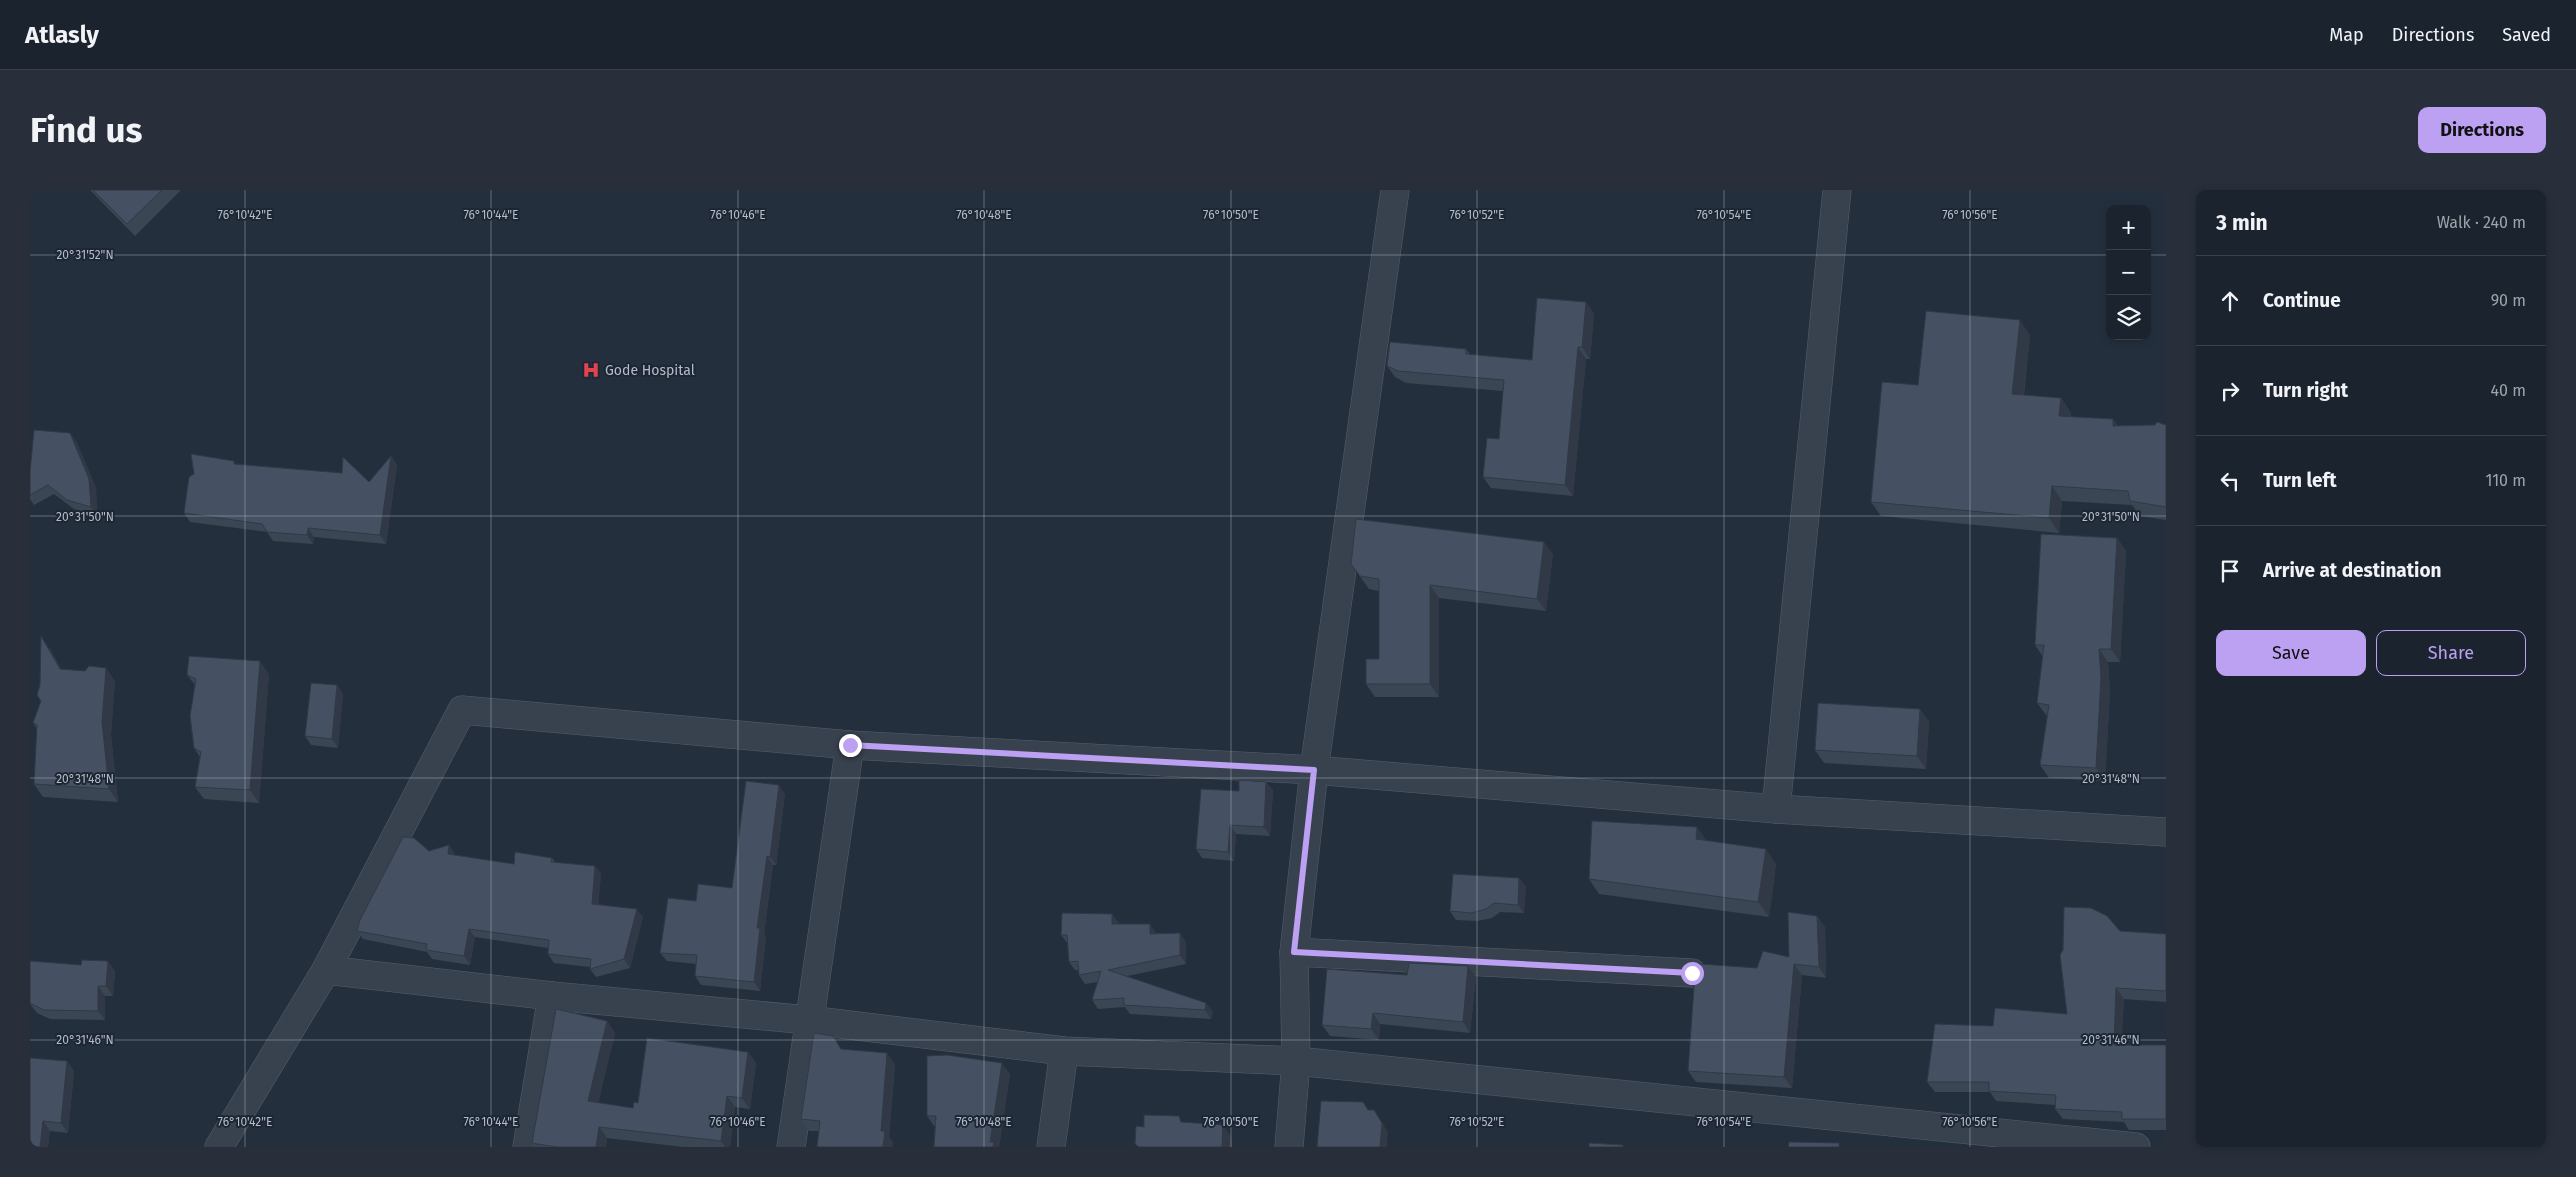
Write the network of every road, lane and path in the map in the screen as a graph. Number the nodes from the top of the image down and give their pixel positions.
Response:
1 (1395, 190) edge
2 (1837, 190) edge
3 (850, 745) junction
4 (1314, 770) junction
5 (1776, 809) junction
6 (2166, 832) edge
7 (1294, 952) junction
8 (326, 970) junction
9 (1692, 973) dead end
10 (552, 996) junction
11 (808, 1020) junction
12 (1064, 1051) junction
13 (1296, 1061) junction
14 (219, 1147) edge
15 (528, 1147) edge
16 (791, 1147) edge
17 (1051, 1147) edge
18 (1289, 1147) edge
19 (2136, 1147) edge

1 - 4 street
2 - 5 street
3 - 4 street
3 - 8 street
3 - 11 street
4 - 5 street
4 - 7 street
5 - 6 street
7 - 9 street
7 - 13 street
8 - 10 street
8 - 14 street
10 - 11 street
10 - 15 street
11 - 12 street
11 - 16 street
12 - 13 street
12 - 17 street
13 - 18 street
13 - 19 street

